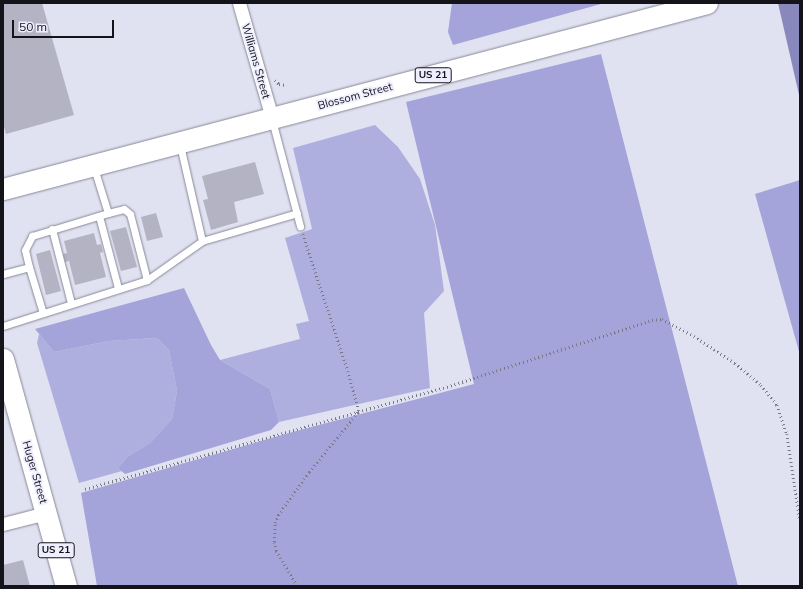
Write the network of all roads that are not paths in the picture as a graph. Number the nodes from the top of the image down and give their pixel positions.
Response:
1 (239, 3) edge
2 (707, 3) edge
3 (272, 118) junction
4 (179, 143) junction
5 (93, 165) junction
6 (3, 189) edge
7 (108, 213) junction
8 (297, 213) junction
9 (99, 216) junction
10 (300, 226) road end
11 (52, 230) junction
12 (202, 242) junction
13 (29, 267) junction
14 (3, 274) edge
15 (147, 280) junction
16 (118, 288) junction
17 (71, 303) junction
18 (43, 313) junction
19 (3, 326) edge
20 (3, 359) edge
21 (46, 513) junction
22 (3, 524) edge
23 (66, 586) edge

1 - 3 street, Williams Street
2 - 3 main road, Blossom Street / US 21
3 - 4 main road, Blossom Street / US 21
3 - 8 lane
4 - 5 main road, Blossom Street / US 21
4 - 12 lane
5 - 6 main road, Blossom Street / US 21
5 - 7 lane
7 - 9 lane
7 - 15 lane
8 - 10 lane
8 - 12 lane
9 - 11 lane
9 - 16 lane
11 - 13 lane
11 - 17 lane
12 - 15 lane
13 - 14 lane
13 - 18 lane
15 - 16 lane
16 - 17 lane
17 - 18 lane
18 - 19 lane
20 - 21 main road, Huger Street / US 21
21 - 22 street
21 - 23 main road, Huger Street / US 21

